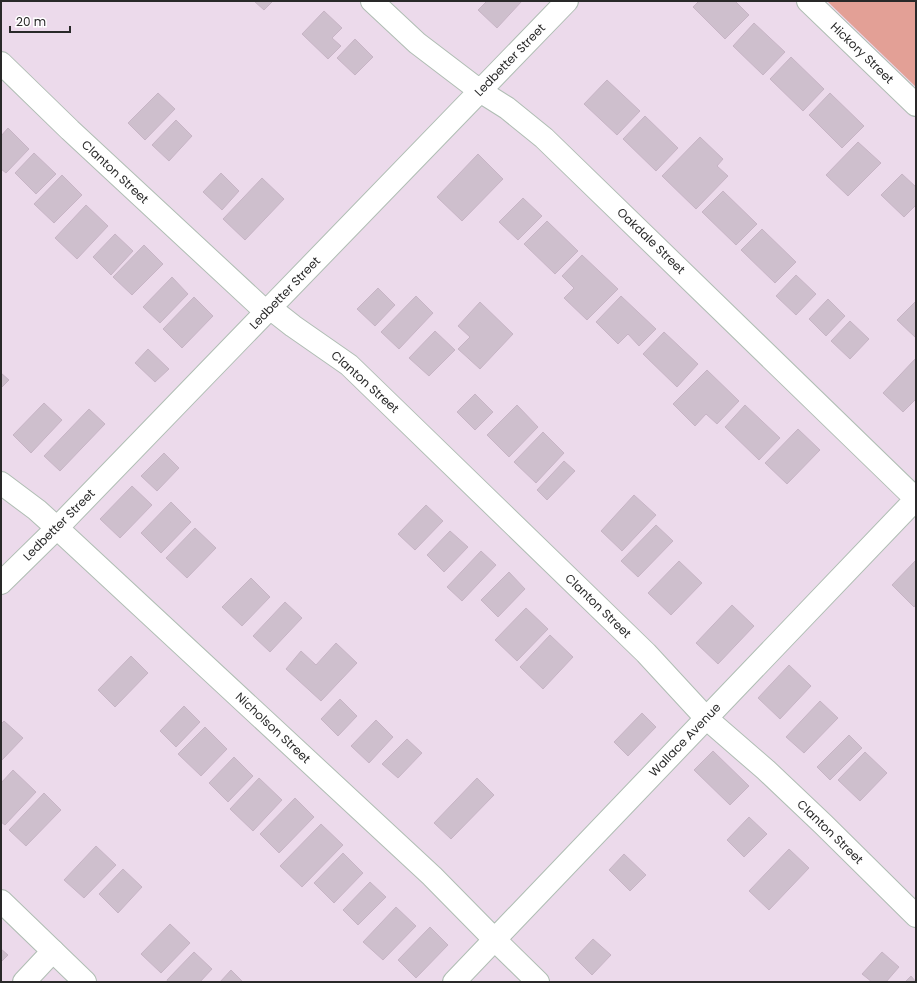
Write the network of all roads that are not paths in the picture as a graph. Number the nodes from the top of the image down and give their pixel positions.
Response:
1 (372, 1) edge
2 (567, 1) edge
3 (808, 1) edge
4 (1, 63) edge
5 (480, 91) junction
6 (916, 105) edge
7 (268, 310) junction
8 (1, 483) edge
9 (916, 499) edge
10 (57, 528) junction
11 (1, 583) edge
12 (706, 718) junction
13 (1, 901) edge
14 (916, 916) edge
15 (494, 940) junction
16 (53, 951) junction
17 (24, 982) edge
18 (85, 982) edge
19 (454, 982) edge
20 (538, 982) edge

1 - 5 street, Oakdale Street
2 - 5 street, Ledbetter Street
3 - 6 street, Hickory Street
4 - 7 street, Clanton Street
5 - 7 street, Ledbetter Street
5 - 9 street, Oakdale Street
7 - 10 street, Ledbetter Street
7 - 12 street, Clanton Street
8 - 10 street, Nicholson Street
9 - 12 street, Wallace Avenue
10 - 11 street, Ledbetter Street
10 - 15 street, Nicholson Street
12 - 14 street, Clanton Street
12 - 15 street, Wallace Avenue
13 - 16 street
15 - 19 street, Wallace Avenue
15 - 20 street, Nicholson Street
16 - 17 street
16 - 18 street

